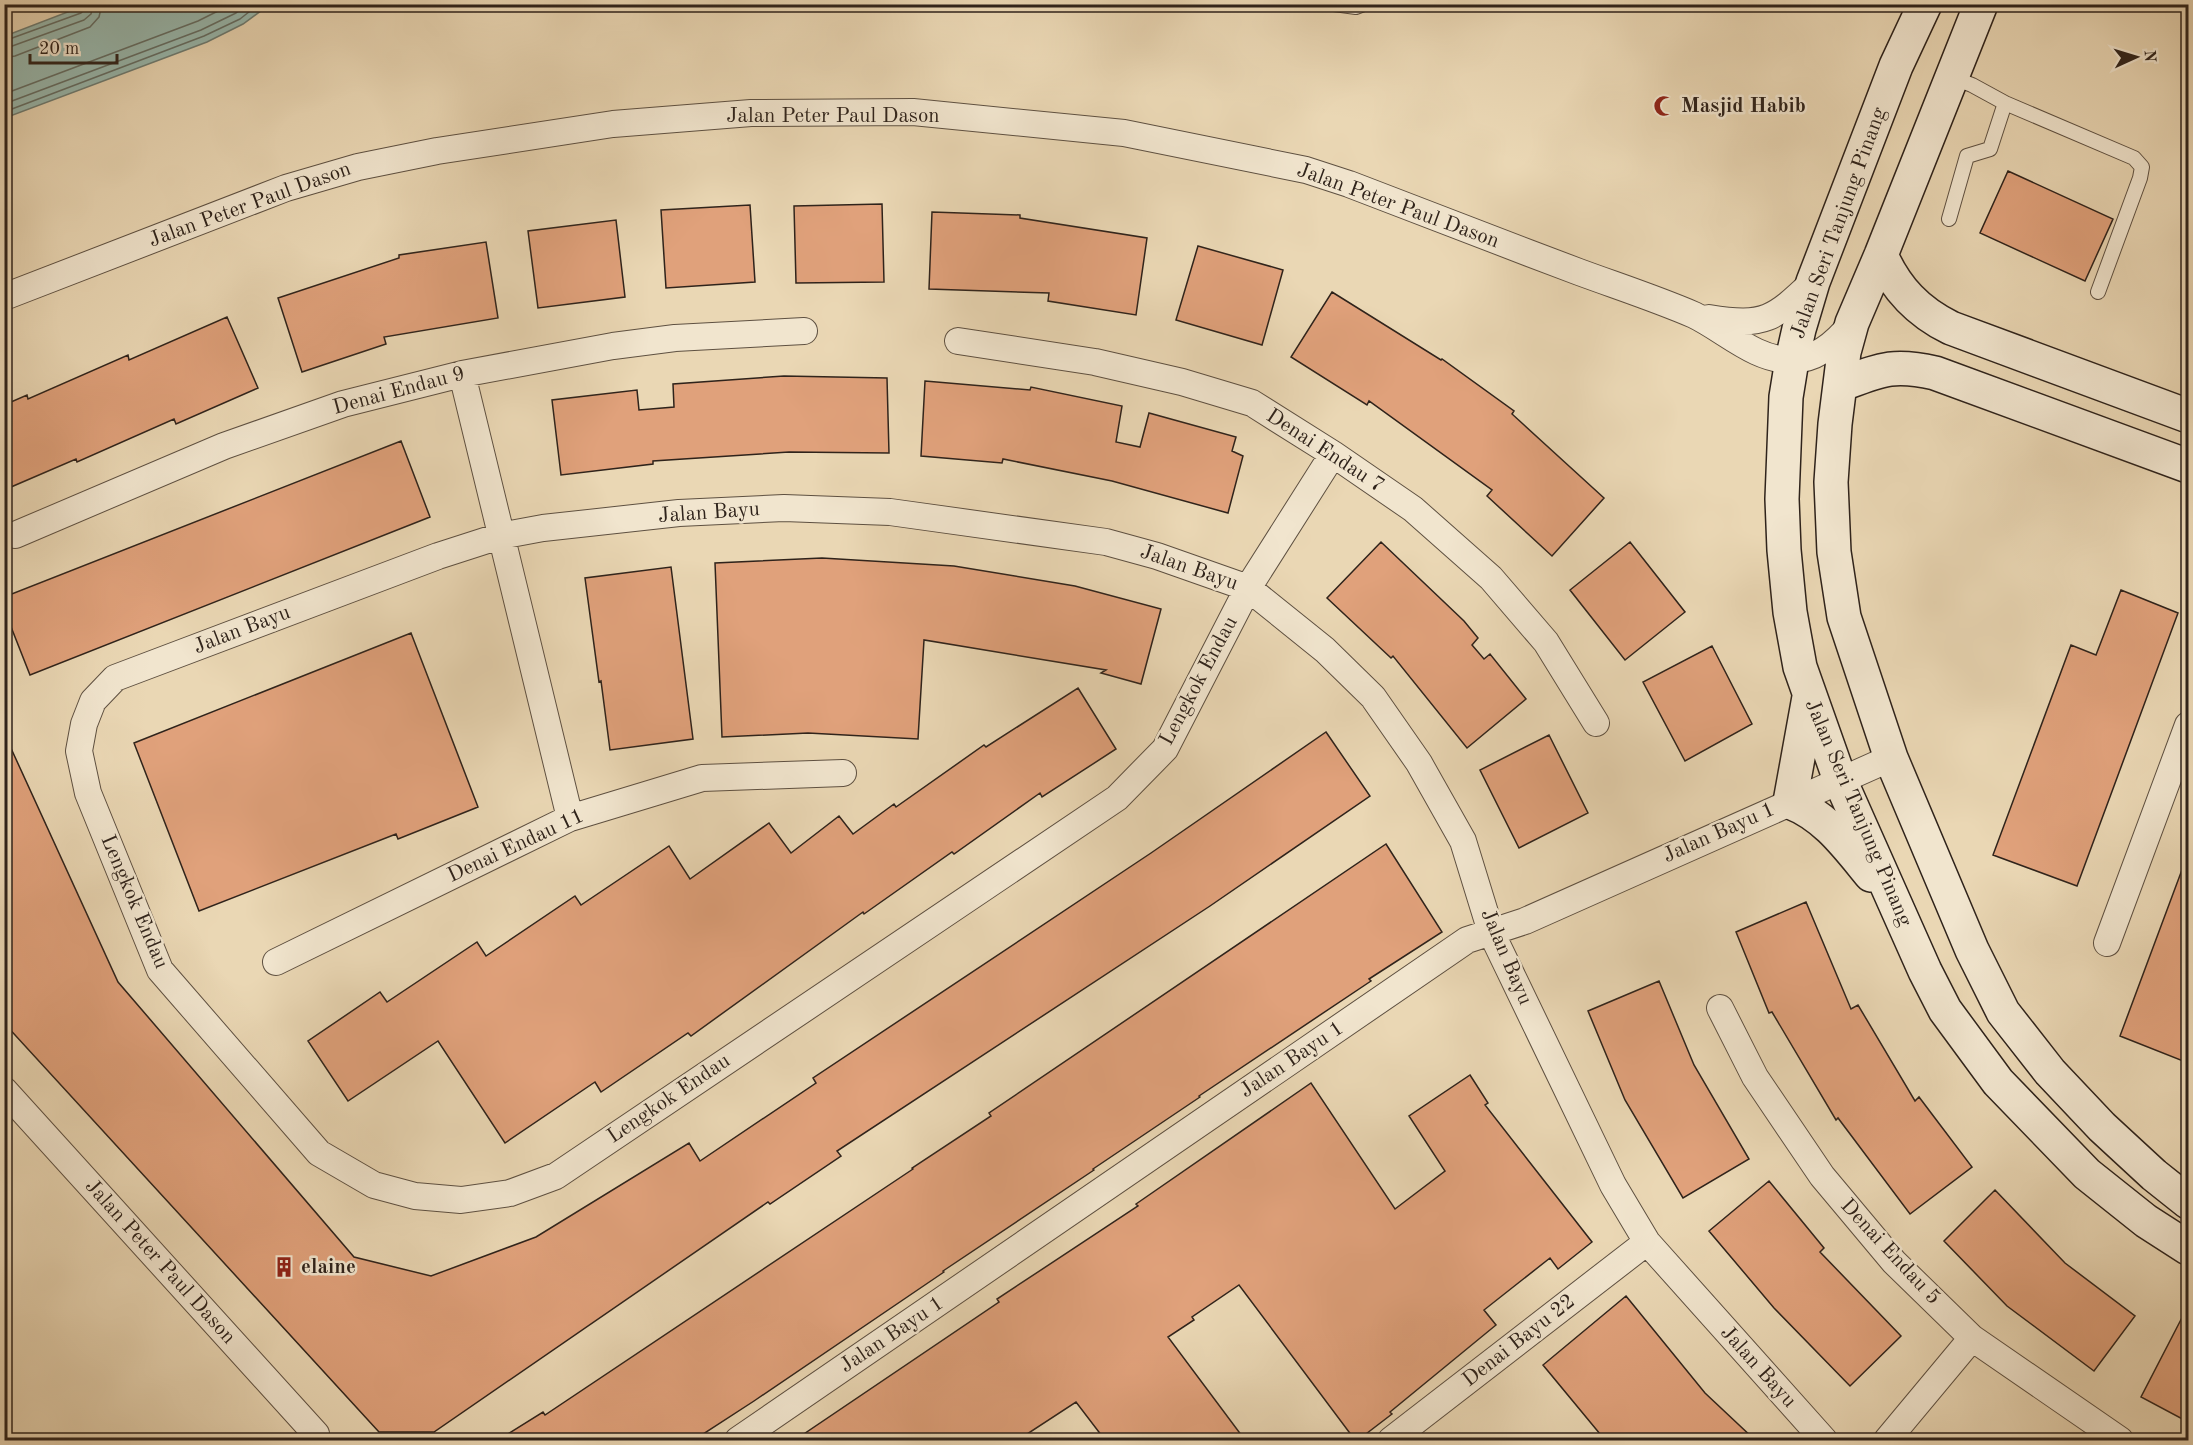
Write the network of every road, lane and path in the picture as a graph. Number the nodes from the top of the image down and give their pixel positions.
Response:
1 (1334, 4) edge
2 (1364, 4) edge
3 (1925, 4) edge
4 (1981, 4) edge
5 (1951, 77) junction
6 (2005, 103) junction
7 (1949, 219) dead end
8 (1881, 255) junction
9 (1814, 282) junction
10 (2098, 292) dead end
11 (4, 297) edge
12 (1694, 316) junction
13 (1852, 323) junction
14 (804, 331) dead end
15 (958, 340) dead end
16 (1792, 360) junction
17 (462, 374) junction
18 (1840, 385) junction
19 (2188, 416) edge
20 (1333, 454) junction
21 (2188, 466) edge
22 (15, 536) dead end
23 (500, 537) junction
24 (1248, 588) junction
25 (115, 678) joint
26 (1809, 695) junction
27 (1596, 723) dead end
28 (2188, 725) edge
29 (1891, 758) junction
30 (843, 773) dead end
31 (1840, 780) junction
32 (1790, 802) junction
33 (570, 818) junction
34 (1895, 904) junction
35 (1491, 932) junction
36 (2108, 943) dead end
37 (276, 962) dead end
38 (1720, 1008) dead end
39 (4, 1090) edge
40 (2188, 1202) edge
41 (1647, 1242) junction
42 (2188, 1248) edge
43 (1972, 1338) junction
44 (316, 1434) dead end
45 (738, 1440) edge
46 (1390, 1440) edge
47 (1824, 1440) edge
48 (1887, 1440) edge
49 (2120, 1440) edge

1 - 2 lane
3 - 9 main road, Jalan Seri Tanjung Pinang
4 - 5 main road
5 - 6 lane
5 - 8 main road
6 - 7 lane
6 - 10 lane
8 - 13 main road
8 - 19 main road
9 - 12 street, Jalan Peter Paul Dason
9 - 16 main road, Jalan Seri Tanjung Pinang
11 - 12 street, Jalan Peter Paul Dason
12 - 16 street, Jalan Peter Paul Dason
13 - 16 street
13 - 18 main road
14 - 17 street, Denai Endau 9
15 - 20 street, Denai Endau 7
16 - 26 main road, Jalan Seri Tanjung Pinang
17 - 22 street, Denai Endau 9
17 - 23 street
18 - 21 main road
18 - 29 main road
20 - 24 street, Lengkok Endau
20 - 27 street, Denai Endau 7
23 - 24 street, Jalan Bayu
23 - 25 street, Jalan Bayu
23 - 33 street
24 - 25 street, Lengkok Endau
24 - 35 street, Jalan Bayu
26 - 31 main road, Jalan Seri Tanjung Pinang
26 - 32 main road
28 - 36 street
29 - 31 street, Jalan Bayu 1
29 - 40 main road
30 - 33 street, Denai Endau 11
31 - 32 street, Jalan Bayu 1
31 - 34 main road, Jalan Seri Tanjung Pinang
32 - 34 main road
32 - 35 street, Jalan Bayu 1
33 - 37 street, Denai Endau 11
34 - 42 main road, Jalan Seri Tanjung Pinang
35 - 41 street, Jalan Bayu
35 - 45 street, Jalan Bayu 1
38 - 43 street, Denai Endau 5
39 - 44 street, Jalan Peter Paul Dason
41 - 46 street, Denai Bayu 22
41 - 47 street, Jalan Bayu
43 - 48 street
43 - 49 street, Denai Endau 5

